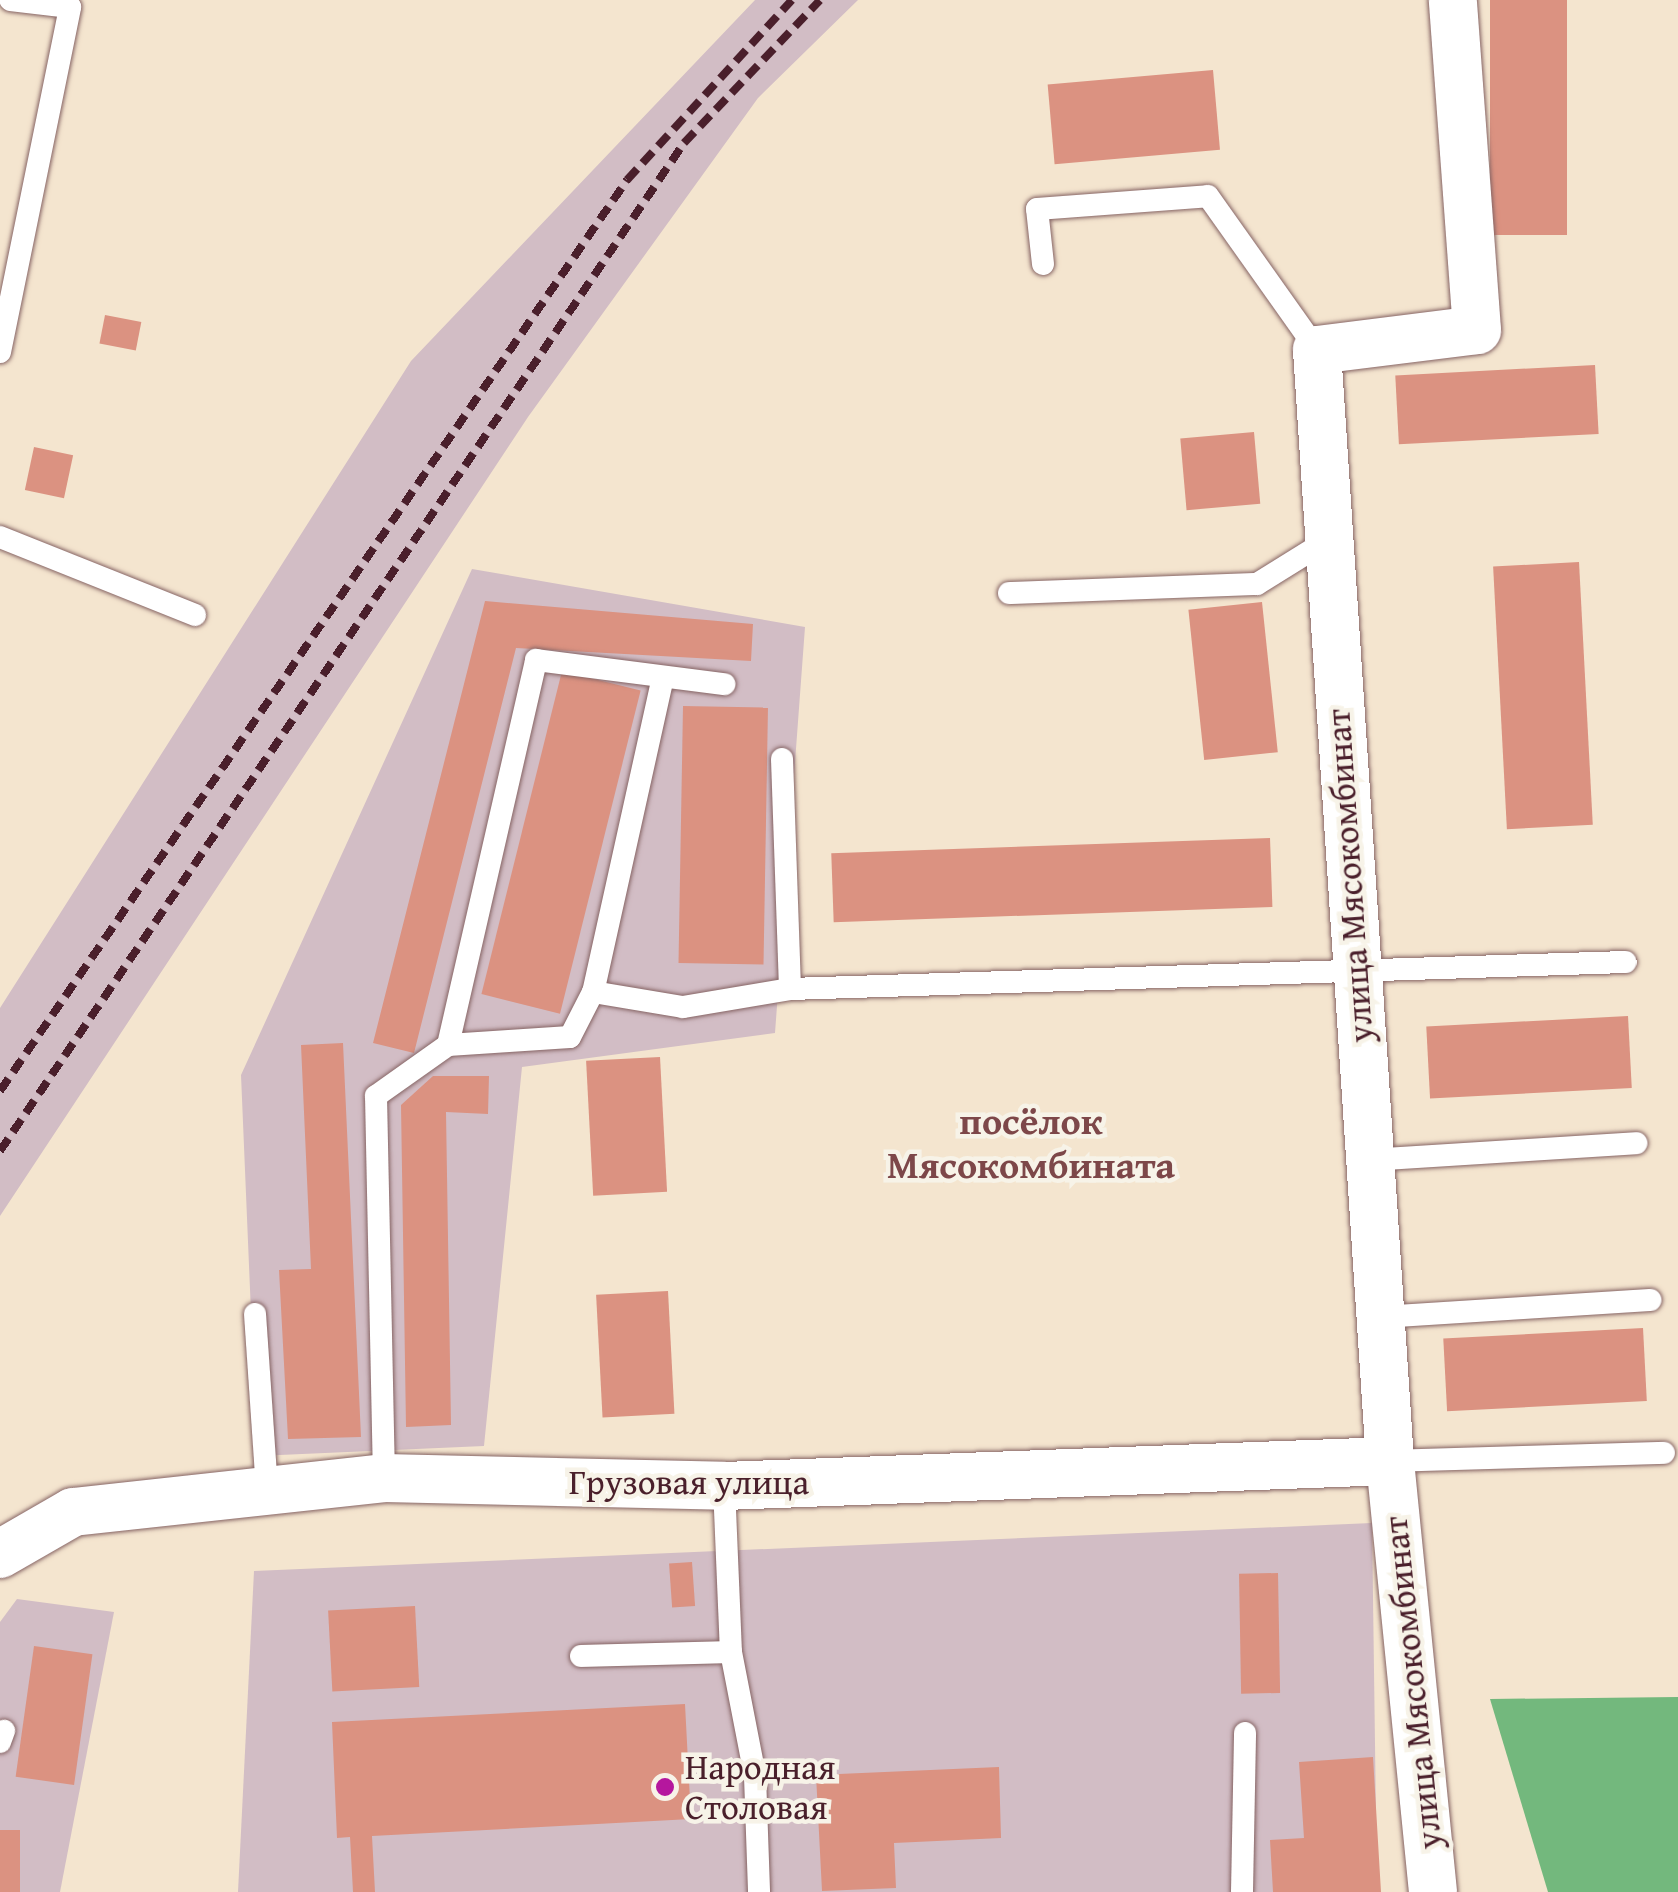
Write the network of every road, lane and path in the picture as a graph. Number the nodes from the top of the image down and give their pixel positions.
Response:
1 (10, 0) edge
2 (1452, 0) edge
3 (1044, 264) dead end
4 (1316, 350) junction
5 (0, 352) edge
6 (0, 537) edge
7 (1328, 540) junction
8 (1009, 593) dead end
9 (195, 615) dead end
10 (664, 678) junction
11 (724, 684) dead end
12 (782, 759) dead end
13 (1626, 962) dead end
14 (1354, 970) junction
15 (790, 990) junction
16 (592, 992) junction
17 (448, 1045) junction
18 (1636, 1143) dead end
19 (1368, 1160) junction
20 (1650, 1300) dead end
21 (255, 1314) dead end
22 (1380, 1317) junction
23 (1664, 1453) dead end
24 (1390, 1461) junction
25 (384, 1478) junction
26 (724, 1486) junction
27 (268, 1491) junction
28 (0, 1554) edge
29 (731, 1652) junction
30 (581, 1656) dead end
31 (1245, 1733) dead end
32 (760, 1892) edge
33 (1242, 1892) edge
34 (1433, 1892) edge

1 - 5 lane
2 - 4 street
3 - 4 lane
4 - 7 street, улица Мясокомбинат
6 - 9 lane
7 - 8 lane
7 - 14 street, улица Мясокомбинат
10 - 11 lane
10 - 16 lane
10 - 17 lane
12 - 15 lane
13 - 14 lane
14 - 15 lane
14 - 19 street, улица Мясокомбинат
15 - 16 lane
16 - 17 lane
17 - 25 lane
18 - 19 lane
19 - 22 street, улица Мясокомбинат
20 - 22 lane
21 - 27 lane
22 - 24 street, улица Мясокомбинат
23 - 24 lane
24 - 26 street, Грузовая улица
24 - 34 street, улица Мясокомбинат
25 - 26 street, Грузовая улица
25 - 27 street, Грузовая улица
26 - 29 lane
27 - 28 street, Грузовая улица
29 - 30 lane
29 - 32 lane
31 - 33 lane

